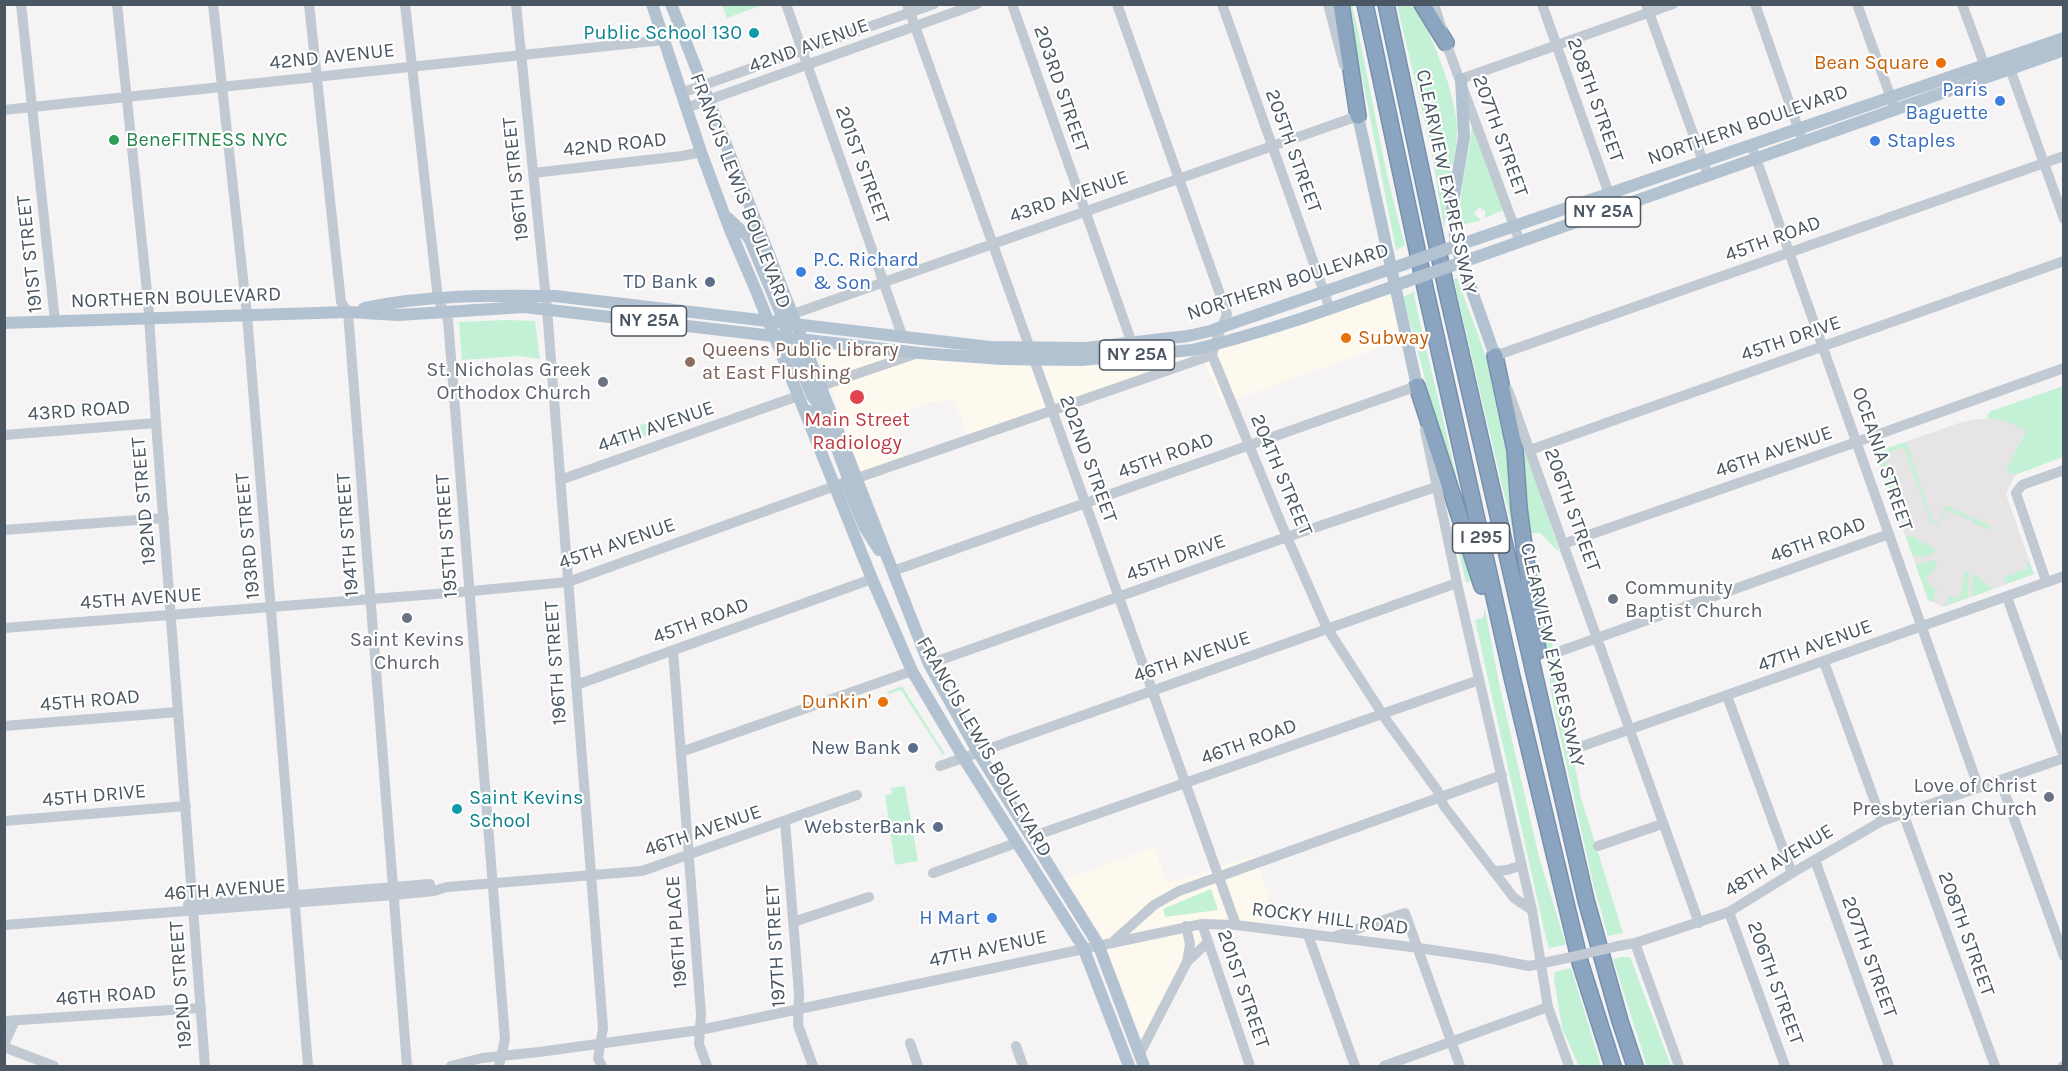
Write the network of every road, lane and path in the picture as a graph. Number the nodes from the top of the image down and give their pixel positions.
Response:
1 (21, 4) edge
2 (117, 4) edge
3 (213, 4) edge
4 (309, 4) edge
5 (405, 4) edge
6 (516, 4) edge
7 (652, 4) edge
8 (671, 4) edge
9 (786, 4) edge
10 (934, 4) edge
11 (977, 4) edge
12 (1012, 4) edge
13 (1117, 4) edge
14 (1222, 4) edge
15 (1328, 4) edge
16 (1341, 4) edge
17 (1365, 4) edge
18 (1386, 4) edge
19 (1422, 4) edge
20 (1434, 4) edge
21 (1542, 4) edge
22 (1673, 4) edge
23 (1755, 4) edge
24 (1857, 4) edge
25 (1962, 4) edge
26 (909, 9) edge
27 (1648, 9) edge
28 (915, 27) junction
29 (2064, 38) edge
30 (664, 40) junction
31 (1446, 43) junction
32 (1556, 45) junction
33 (2064, 50) edge
34 (802, 51) junction
35 (521, 55) junction
36 (2008, 63) junction
37 (808, 66) junction
38 (411, 67) junction
39 (1986, 70) junction
40 (316, 77) junction
41 (1461, 79) junction
42 (702, 86) junction
43 (222, 87) junction
44 (681, 93) junction
45 (127, 97) junction
46 (708, 101) junction
47 (1893, 103) junction
48 (32, 107) junction
49 (686, 108) junction
50 (4, 110) edge
51 (1358, 116) junction
52 (1798, 129) junction
53 (1803, 142) junction
54 (1271, 145) junction
55 (1751, 145) junction
56 (701, 152) junction
57 (2064, 156) edge
58 (1756, 158) junction
59 (1703, 161) junction
60 (2043, 163) junction
61 (533, 172) junction
62 (1708, 175) junction
63 (1179, 178) junction
64 (1609, 193) junction
65 (1614, 208) junction
66 (1085, 211) junction
67 (2064, 219) edge
68 (1514, 226) junction
69 (1520, 242) junction
70 (992, 243) junction
71 (1452, 247) junction
72 (1789, 253) junction
73 (2064, 261) edge
74 (1456, 264) junction
75 (1397, 276) junction
76 (884, 281) junction
77 (1324, 292) junction
78 (550, 296) junction
79 (438, 299) junction
80 (547, 309) junction
81 (1330, 309) junction
82 (348, 312) junction
83 (444, 312) junction
84 (247, 315) junction
85 (149, 318) junction
86 (55, 321) junction
87 (783, 321) junction
88 (4, 323) edge
89 (1222, 327) junction
90 (774, 336) junction
91 (797, 338) junction
92 (903, 338) junction
93 (1823, 347) junction
94 (1134, 349) junction
95 (1213, 350) junction
96 (919, 353) junction
97 (1031, 353) junction
98 (1495, 356) junction
99 (2064, 368) edge
100 (822, 386) junction
101 (1417, 387) junction
102 (798, 396) junction
103 (1052, 411) junction
104 (834, 421) junction
105 (156, 423) junction
106 (4, 435) edge
107 (1856, 442) junction
108 (1248, 446) junction
109 (1530, 450) junction
110 (2064, 470) edge
111 (560, 480) junction
112 (847, 482) junction
113 (1436, 487) junction
114 (1085, 504) junction
115 (164, 518) junction
116 (4, 531) edge
117 (1889, 534) junction
118 (1287, 537) junction
119 (1563, 544) junction
120 (893, 571) junction
121 (2064, 576) edge
122 (872, 579) junction
123 (2046, 581) junction
124 (568, 582) junction
125 (1457, 583) junction
126 (469, 592) junction
127 (1118, 597) junction
128 (2007, 597) junction
129 (370, 599) junction
130 (272, 607) junction
131 (171, 615) junction
132 (1922, 627) junction
133 (4, 628) edge
134 (1327, 628) junction
135 (1597, 638) junction
136 (672, 651) junction
137 (1555, 653) dead end
138 (1824, 662) junction
139 (929, 664) junction
140 (912, 670) junction
141 (1512, 677) junction
142 (1479, 680) junction
143 (576, 685) junction
144 (1152, 690) junction
145 (1727, 696) junction
146 (178, 712) junction
147 (1382, 714) junction
148 (4, 726) edge
149 (1630, 731) junction
150 (1577, 748) dead end
151 (978, 752) junction
152 (681, 753) junction
153 (963, 757) junction
154 (2064, 757) edge
155 (1556, 760) junction
156 (939, 766) dead end
157 (1502, 775) junction
158 (2000, 780) junction
159 (1185, 784) junction
160 (1978, 786) junction
161 (857, 795) dead end
162 (1441, 798) junction
163 (186, 807) junction
164 (1903, 813) junction
165 (4, 821) edge
166 (785, 821) junction
167 (1882, 822) junction
168 (1662, 824) junction
169 (1032, 837) junction
170 (1017, 843) junction
171 (1598, 846) dead end
172 (689, 855) junction
173 (1815, 860) junction
174 (1522, 865) junction
175 (1493, 871) junction
176 (933, 873) dead end
177 (1792, 873) junction
178 (591, 876) junction
179 (1218, 876) junction
180 (492, 884) junction
181 (393, 891) junction
182 (869, 897) dead end
183 (295, 899) junction
184 (194, 907) junction
185 (1532, 910) junction
186 (1728, 912) junction
187 (8, 921) edge
188 (793, 922) junction
189 (1699, 922) junction
190 (1202, 924) junction
191 (1236, 925) junction
192 (1186, 926) junction
193 (1308, 935) junction
194 (1332, 938) junction
195 (1115, 941) junction
196 (1208, 942) junction
197 (1635, 943) junction
198 (1098, 944) junction
199 (1083, 947) junction
200 (1419, 948) junction
201 (2064, 956) edge
202 (1187, 962) junction
203 (1541, 965) junction
204 (1548, 1007) junction
205 (201, 1008) junction
206 (797, 1009) junction
207 (10, 1021) edge
208 (700, 1030) junction
209 (1452, 1042) junction
210 (910, 1043) dead end
211 (600, 1044) junction
212 (4, 1046) edge
213 (1016, 1046) dead end
214 (1140, 1053) junction
215 (500, 1061) edge
216 (54, 1066) edge
217 (205, 1066) edge
218 (308, 1066) edge
219 (407, 1066) edge
220 (451, 1066) edge
221 (602, 1066) edge
222 (707, 1066) edge
223 (813, 1066) edge
224 (918, 1066) edge
225 (1023, 1066) edge
226 (1129, 1066) edge
227 (1144, 1066) edge
228 (1250, 1066) edge
229 (1355, 1066) edge
230 (1384, 1066) edge
231 (1460, 1066) edge
232 (1569, 1066) edge
233 (1613, 1066) edge
234 (1635, 1066) edge
235 (1679, 1066) edge
236 (1785, 1066) edge
237 (1890, 1066) edge
238 (1995, 1066) edge

1 - 48 street, 191ST STREET
2 - 45 street, 192ND STREET
3 - 43 street, 193RD STREET
4 - 40 street, 194TH STREET
5 - 38 street, 195TH STREET
6 - 35 street, 196TH STREET
7 - 30 main road, FRANCIS LEWIS BOULEVARD
8 - 42 main road, FRANCIS LEWIS BOULEVARD
9 - 34 street, 201ST STREET
10 - 26 street, 42ND AVENUE
11 - 28 street, 42ND AVENUE
12 - 66 street, 203RD STREET
13 - 63 street
14 - 54 street, 205TH STREET
15 - 51 street
16 - 51 highway
17 - 141 highway, I 295
18 - 155 highway, CLEARVIEW EXPRESSWAY / I 295
19 - 31 highway
20 - 31 street, CLEARVIEW EXPRESSWAY
21 - 32 street, 208TH STREET
22 - 27 street
23 - 52 street
24 - 47 street
25 - 39 street
26 - 28 street, 202ND STREET
26 - 34 street, 42ND AVENUE
27 - 32 street
27 - 59 street
28 - 37 street, 42ND AVENUE
28 - 70 street, 202ND STREET
29 - 36 main road, NORTHERN BOULEVARD
30 - 35 street, 42ND AVENUE
30 - 44 main road, FRANCIS LEWIS BOULEVARD
31 - 41 street, 207TH STREET
32 - 41 street
32 - 64 street, 208TH STREET
33 - 36 main road, NORTHERN BOULEVARD
34 - 37 street, 201ST STREET
34 - 42 street, 42ND AVENUE
35 - 38 street, 42ND AVENUE
35 - 61 street, 196TH STREET
36 - 39 main road, NORTHERN BOULEVARD
36 - 60 street
37 - 46 street, 42ND AVENUE
37 - 76 street, 201ST STREET
38 - 40 street, 42ND AVENUE
38 - 79 street, 195TH STREET
39 - 47 main road, NORTHERN BOULEVARD
40 - 43 street, 42ND AVENUE
40 - 82 street, 194TH STREET
41 - 68 street, 207TH STREET
41 - 71 main road, 206TH STREET
42 - 44 street, 42ND AVENUE
42 - 46 main road, FRANCIS LEWIS BOULEVARD
43 - 45 street, 42ND AVENUE
43 - 84 street, 193RD STREET
44 - 49 main road, FRANCIS LEWIS BOULEVARD
45 - 48 street, 42ND AVENUE
45 - 85 street, 192ND STREET
46 - 49 street, 42ND AVENUE
46 - 87 main road, FRANCIS LEWIS BOULEVARD
47 - 52 main road, NORTHERN BOULEVARD
47 - 53 main road, NORTHERN BOULEVARD / NY 25A
48 - 50 street, 42ND AVENUE
48 - 86 street, 191ST STREET
49 - 56 main road, FRANCIS LEWIS BOULEVARD
51 - 54 street, 43RD AVENUE
51 - 75 main road
52 - 53 street
52 - 55 main road, NORTHERN BOULEVARD
53 - 58 main road, NORTHERN BOULEVARD / NY 25A
54 - 63 street, 43RD AVENUE
54 - 77 street, 205TH STREET
55 - 58 street, OCEANIA STREET
55 - 59 main road, NORTHERN BOULEVARD
56 - 61 street, 42ND ROAD
56 - 87 main road, FRANCIS LEWIS BOULEVARD
57 - 60 street, 45TH ROAD
58 - 62 main road, NORTHERN BOULEVARD / NY 25A
58 - 72 street, OCEANIA STREET
59 - 62 street
59 - 64 main road, NORTHERN BOULEVARD
60 - 67 street
60 - 72 street, 45TH ROAD
61 - 78 street, 196TH STREET
62 - 65 main road, NORTHERN BOULEVARD / NY 25A
63 - 66 street, 43RD AVENUE
63 - 89 street
64 - 65 street, 208TH STREET
64 - 68 main road, NORTHERN BOULEVARD
65 - 69 main road, NORTHERN BOULEVARD / NY 25A
66 - 70 street, 43RD AVENUE
66 - 94 street, 203RD STREET
68 - 69 street, 207TH STREET
68 - 71 main road, NORTHERN BOULEVARD
69 - 74 main road, NORTHERN BOULEVARD / NY 25A
70 - 76 street, 43RD AVENUE
70 - 97 street, 202ND STREET
71 - 74 main road, 206TH STREET
71 - 75 main road, NORTHERN BOULEVARD / NY 25A, bridge
72 - 93 street, OCEANIA STREET
72 - 98 street, 45TH ROAD
73 - 93 street, 45TH DRIVE
74 - 75 main road, NORTHERN BOULEVARD / NY 25A, bridge
74 - 98 main road, 206TH STREET
75 - 77 main road, NORTHERN BOULEVARD
75 - 81 main road, NORTHERN BOULEVARD / NY 25A
75 - 101 main road
76 - 87 street, 43RD AVENUE
76 - 92 street, 201ST STREET
77 - 81 street, 205TH STREET
77 - 89 main road, NORTHERN BOULEVARD
78 - 79 main road, NORTHERN BOULEVARD / NY 25A
78 - 80 street, 196TH STREET
78 - 87 main road, NORTHERN BOULEVARD / NY 25A
79 - 82 main road, NORTHERN BOULEVARD / NY 25A
79 - 83 street, 195TH STREET
80 - 83 main road, NORTHERN BOULEVARD / NY 25A
80 - 90 main road, NORTHERN BOULEVARD / NY 25A
80 - 111 street, 196TH STREET
81 - 95 main road, NORTHERN BOULEVARD / NY 25A
82 - 83 main road, NORTHERN BOULEVARD / NY 25A
82 - 84 main road, NORTHERN BOULEVARD / NY 25A
82 - 129 street, 194TH STREET
83 - 126 street, 195TH STREET
84 - 85 main road, NORTHERN BOULEVARD / NY 25A
84 - 130 street, 193RD STREET
85 - 86 main road, NORTHERN BOULEVARD / NY 25A
85 - 105 street, 192ND STREET
86 - 88 main road, NORTHERN BOULEVARD / NY 25A
87 - 90 main road, FRANCIS LEWIS BOULEVARD
87 - 91 main road, FRANCIS LEWIS BOULEVARD
87 - 91 main road
87 - 92 main road, NORTHERN BOULEVARD / NY 25A
89 - 94 main road, NORTHERN BOULEVARD / NY 25A
89 - 95 street
90 - 91 main road, NORTHERN BOULEVARD / NY 25A
90 - 102 main road, FRANCIS LEWIS BOULEVARD
91 - 96 main road, NORTHERN BOULEVARD / NY 25A
91 - 100 main road, FRANCIS LEWIS BOULEVARD
91 - 104 main road
92 - 97 main road, NORTHERN BOULEVARD / NY 25A
93 - 107 street, OCEANIA STREET
93 - 109 street, 45TH DRIVE
94 - 95 main road, NORTHERN BOULEVARD / NY 25A
94 - 97 main road, NORTHERN BOULEVARD / NY 25A
94 - 97 main road, NORTHERN BOULEVARD / NY 25A
95 - 103 street, 45TH AVENUE
95 - 108 street, 204TH STREET
96 - 97 main road, NORTHERN BOULEVARD / NY 25A
96 - 100 street
97 - 103 street, 202ND STREET
98 - 109 street, 206TH STREET
98 - 155 highway
99 - 107 street, 46TH AVENUE
100 - 104 main road, FRANCIS LEWIS BOULEVARD
101 - 108 street, 45TH ROAD
101 - 113 street
101 - 141 highway
102 - 111 street, 44TH AVENUE
102 - 112 main road, FRANCIS LEWIS BOULEVARD
103 - 112 street, 45TH AVENUE
103 - 114 street, 202ND STREET
104 - 112 main road, FRANCIS LEWIS BOULEVARD
105 - 106 street, 43RD ROAD
105 - 115 street, 192ND STREET
107 - 117 street, OCEANIA STREET
107 - 119 street, 46TH AVENUE
108 - 114 street, 45TH ROAD
108 - 118 street, 204TH STREET
109 - 119 street, 206TH STREET
110 - 123 street
111 - 124 street, 196TH STREET
112 - 120 main road, FRANCIS LEWIS BOULEVARD
112 - 122 main road, FRANCIS LEWIS BOULEVARD
112 - 124 street, 45TH AVENUE
113 - 118 street, 45TH DRIVE
113 - 125 street
114 - 120 street, 45TH ROAD
114 - 127 street, 202ND STREET
115 - 116 street
115 - 131 street, 192ND STREET
117 - 132 street, OCEANIA STREET
117 - 135 street, 46TH ROAD
118 - 127 street, 45TH DRIVE
118 - 134 street, 204TH STREET
119 - 135 street, 206TH STREET
120 - 139 main road, FRANCIS LEWIS BOULEVARD
121 - 123 street, 47TH AVENUE
122 - 136 street, 45TH ROAD
122 - 140 main road, FRANCIS LEWIS BOULEVARD
123 - 128 street, 47TH AVENUE
124 - 126 street, 45TH AVENUE
124 - 143 street, 196TH STREET
125 - 134 street, 46TH AVENUE
125 - 142 street
126 - 129 street, 45TH AVENUE
126 - 180 street, 195TH STREET
127 - 139 street, 45TH DRIVE
127 - 144 street, 202ND STREET
128 - 132 street, 47TH AVENUE
128 - 154 street
129 - 130 street, 45TH AVENUE
129 - 181 street, 194TH STREET
130 - 131 street, 45TH AVENUE
130 - 183 street, 193RD STREET
131 - 133 street, 45TH AVENUE
131 - 146 street, 192ND STREET
132 - 138 street, 47TH AVENUE
132 - 160 street, OCEANIA STREET
134 - 144 street, 46TH AVENUE
134 - 147 street, 204TH STREET
135 - 137 street, 46TH ROAD
135 - 149 street, 206TH STREET
136 - 143 street, 45TH ROAD
136 - 152 street, 196TH PLACE
138 - 145 street, 47TH AVENUE
138 - 167 street
139 - 151 main road, FRANCIS LEWIS BOULEVARD
140 - 152 street
140 - 153 main road, FRANCIS LEWIS BOULEVARD
141 - 233 highway, I 295
142 - 147 street, 46TH ROAD
142 - 157 street
143 - 178 street, 196TH STREET
144 - 151 street, 46TH AVENUE
144 - 159 street, 202ND STREET
145 - 149 street, 47TH AVENUE
145 - 177 street
146 - 148 street, 45TH ROAD
146 - 163 street, 192ND STREET
147 - 159 street, 46TH ROAD
147 - 162 street, 204TH STREET
149 - 150 street, 47TH AVENUE
149 - 168 street, 206TH STREET
151 - 153 street, 46TH AVENUE
151 - 169 main road, FRANCIS LEWIS BOULEVARD
152 - 172 street, 196TH PLACE
153 - 156 street, 46TH AVENUE
153 - 170 main road, FRANCIS LEWIS BOULEVARD
154 - 158 street, 48TH AVENUE
155 - 234 highway, CLEARVIEW EXPRESSWAY / I 295
157 - 162 street
157 - 174 street
158 - 160 street, 48TH AVENUE
158 - 201 street
159 - 169 street, 46TH ROAD
159 - 179 street, 202ND STREET
160 - 164 street, 48TH AVENUE
161 - 166 street, 46TH AVENUE
162 - 175 street, 204TH STREET
162 - 179 street
163 - 165 street, 45TH DRIVE
163 - 184 street, 192ND STREET
164 - 167 street, 48TH AVENUE
164 - 238 street, 208TH STREET
166 - 172 street, 46TH AVENUE
166 - 188 street, 197TH STREET
167 - 173 street, 48TH AVENUE
168 - 171 street
168 - 189 street, 206TH STREET
169 - 198 main road, FRANCIS LEWIS BOULEVARD
170 - 176 street
170 - 199 main road, FRANCIS LEWIS BOULEVARD
172 - 178 street, 46TH AVENUE
172 - 208 street, 196TH PLACE
173 - 177 street, 48TH AVENUE
173 - 237 street, 207TH STREET
174 - 175 street
174 - 185 street
175 - 185 street, 204TH STREET
177 - 186 street, 48TH AVENUE
178 - 180 street, 46TH AVENUE
178 - 211 street, 196TH STREET
179 - 191 street, 202ND STREET
179 - 195 street
180 - 181 street, 46TH AVENUE
180 - 215 street, 195TH STREET
181 - 183 street, 46TH AVENUE
181 - 219 street, 194TH STREET
182 - 188 street
183 - 184 street, 46TH AVENUE
183 - 218 street, 193RD STREET
184 - 187 street, 46TH AVENUE
184 - 205 street, 192ND STREET
185 - 203 street
186 - 189 street, 48TH AVENUE
186 - 236 street, 206TH STREET
188 - 206 street, 197TH STREET
189 - 197 street, 48TH AVENUE
190 - 191 street, ROCKY HILL ROAD
190 - 192 street, ROCKY HILL ROAD
190 - 196 street, 201ST STREET
191 - 193 street, ROCKY HILL ROAD
192 - 195 street, ROCKY HILL ROAD
192 - 202 street
193 - 194 street, ROCKY HILL ROAD
193 - 229 street
194 - 200 street, ROCKY HILL ROAD
194 - 200 street
195 - 198 street, 47TH AVENUE
196 - 202 street
196 - 228 street, 201ST STREET
197 - 203 street, 48TH AVENUE, bridge
197 - 235 street
198 - 199 street, 47TH AVENUE
198 - 214 main road, FRANCIS LEWIS BOULEVARD
199 - 206 street, 47TH AVENUE
199 - 226 main road, FRANCIS LEWIS BOULEVARD
200 - 203 street, ROCKY HILL ROAD
200 - 209 street
202 - 214 street
203 - 204 street
204 - 209 street
204 - 232 street
205 - 207 street, 46TH ROAD
205 - 217 street, 192ND STREET
206 - 208 street, 47TH AVENUE
206 - 223 street, 197TH STREET
207 - 212 street, 46TH ROAD
208 - 211 street, 47TH AVENUE
208 - 222 street, 196TH PLACE
209 - 230 street
209 - 231 street
210 - 224 street
211 - 215 street, 47TH AVENUE
211 - 221 street, 196TH STREET
212 - 216 street
213 - 225 street
214 - 227 main road, FRANCIS LEWIS BOULEVARD
215 - 220 street, 47TH AVENUE

